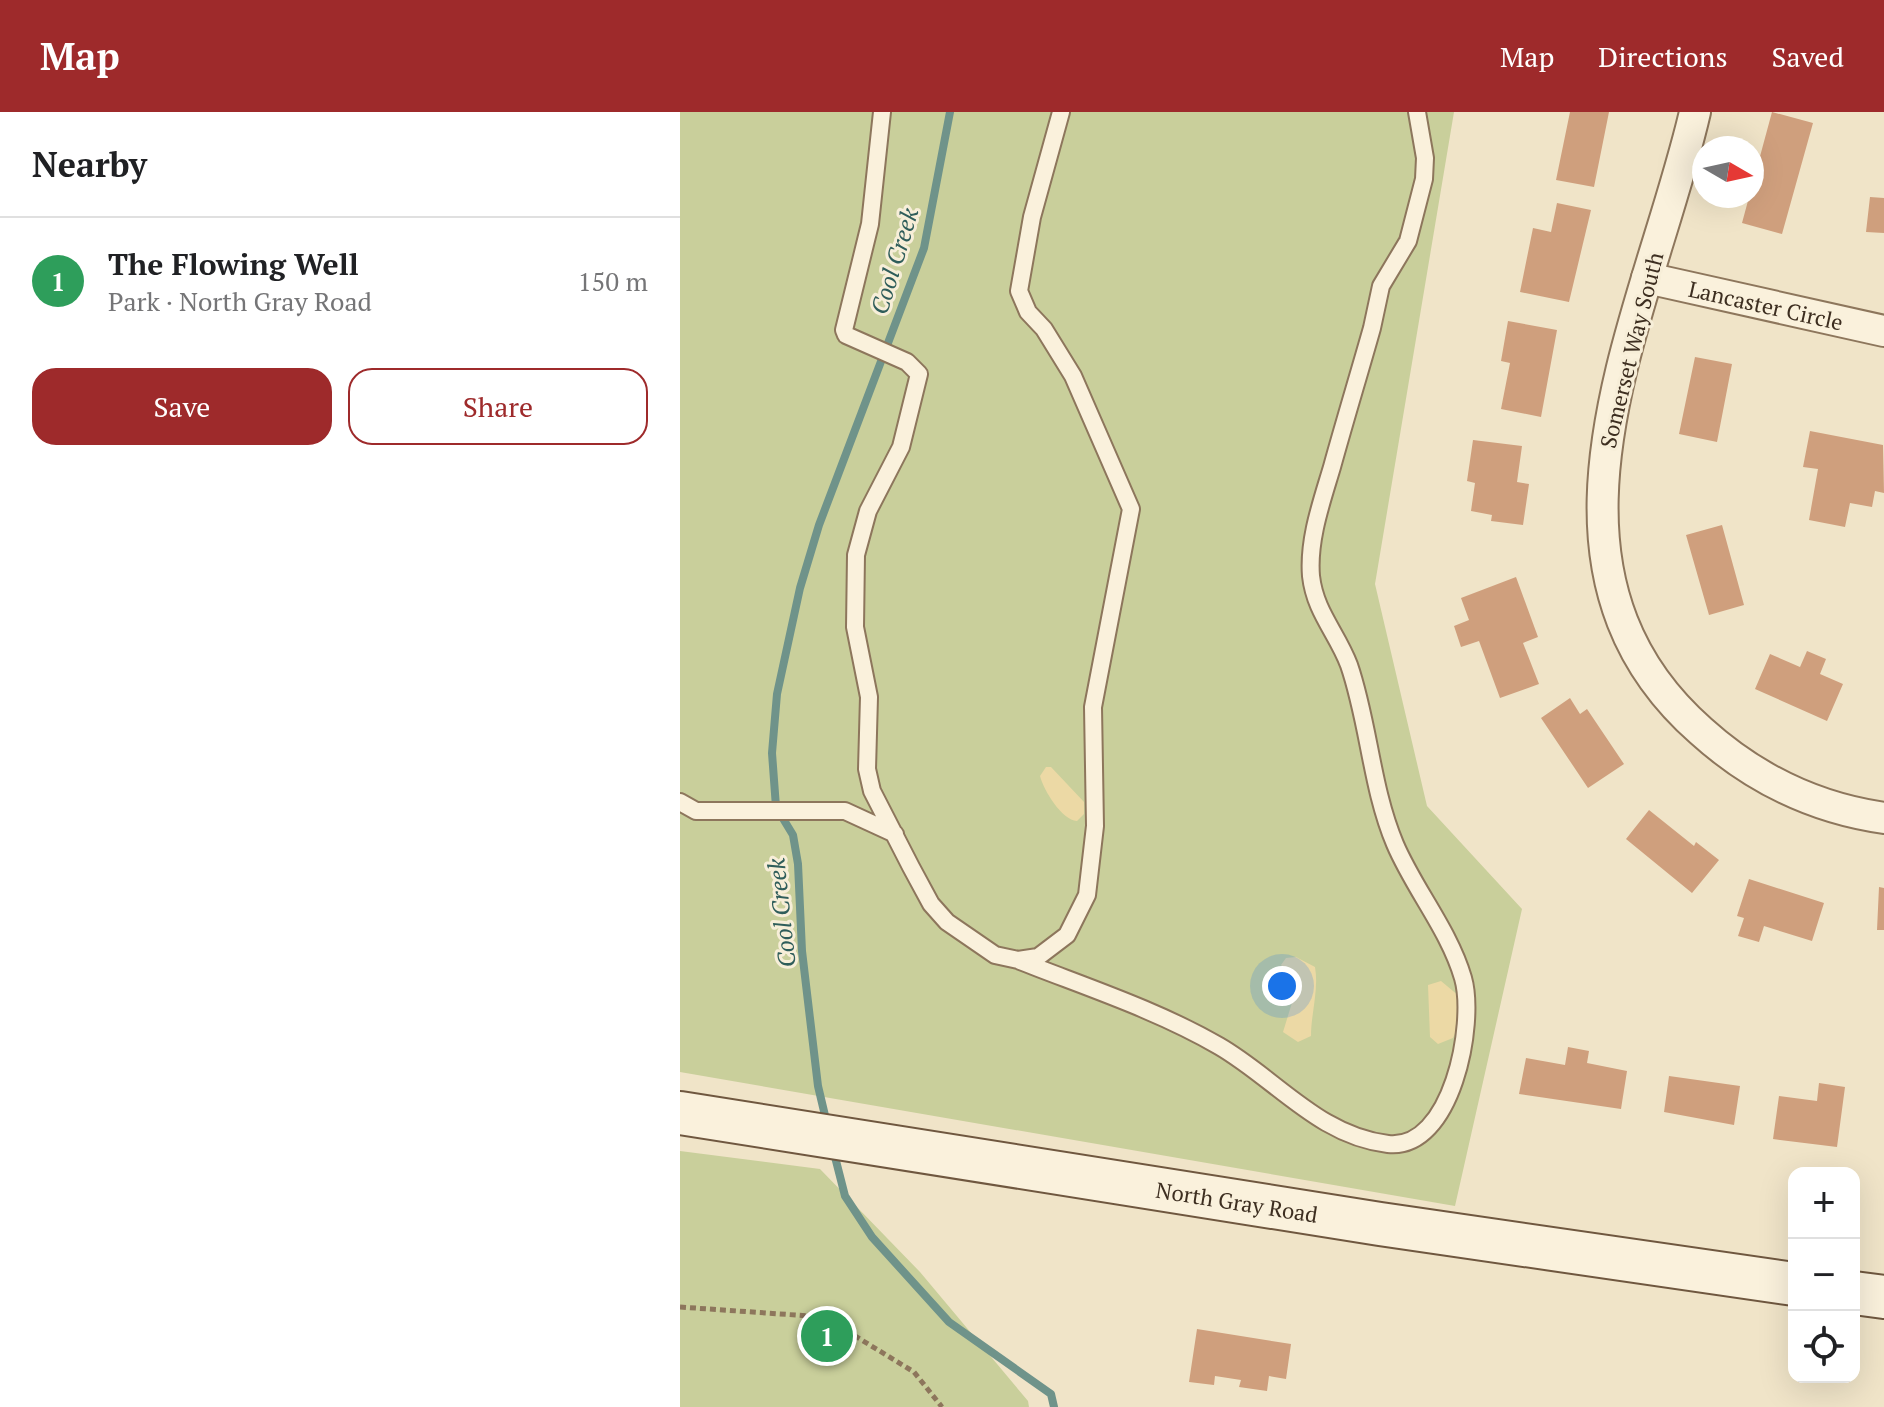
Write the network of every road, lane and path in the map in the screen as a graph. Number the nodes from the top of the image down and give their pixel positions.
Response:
1 (882, 112) edge
2 (1061, 112) edge
3 (1417, 112) edge
4 (1695, 112) edge
5 (1647, 278) junction
6 (1884, 331) edge
7 (680, 802) edge
8 (1884, 818) edge
9 (895, 834) junction
10 (1018, 960) junction
11 (680, 1113) edge
12 (1788, 1283) edge
13 (1860, 1294) edge
14 (1884, 1297) edge
15 (680, 1307) edge
16 (942, 1407) edge

1 - 9 lane
2 - 10 lane
3 - 10 lane
4 - 5 street, Somerset Way South
5 - 6 street, Lancaster Circle
5 - 8 street, Somerset Way South
7 - 9 lane
9 - 10 lane
11 - 12 street, North Gray Road
13 - 14 street
15 - 16 path

